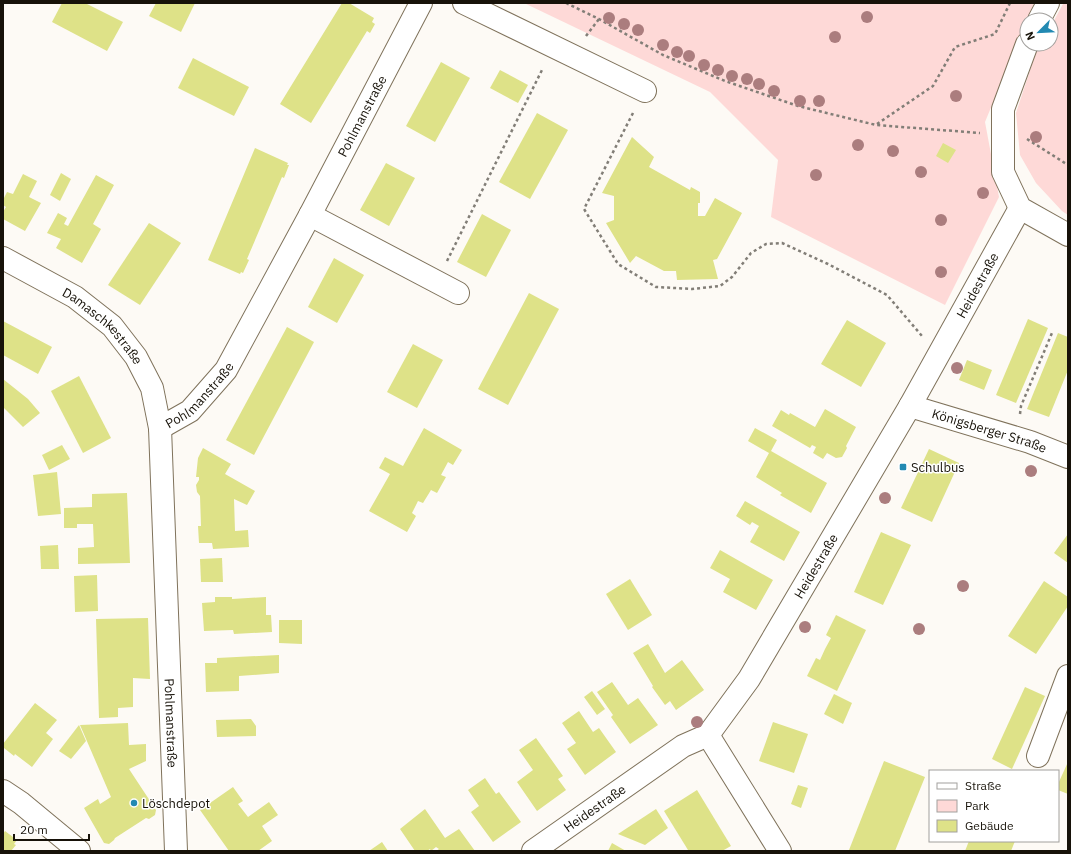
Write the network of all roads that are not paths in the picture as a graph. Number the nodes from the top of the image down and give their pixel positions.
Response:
1 (421, 3) edge
2 (464, 3) edge
3 (1048, 3) edge
4 (1043, 12) edge
5 (1024, 52) edge
6 (645, 91) road end
7 (1020, 208) junction
8 (310, 215) junction
9 (1068, 236) edge
10 (3, 258) edge
11 (458, 293) dead end
12 (910, 406) junction
13 (160, 428) junction
14 (1068, 457) edge
15 (1068, 676) edge
16 (708, 734) junction
17 (1038, 756) dead end
18 (3, 791) edge
19 (79, 851) edge
20 (176, 851) edge
21 (533, 851) edge
22 (780, 851) edge

1 - 8 street, Pohlmanstraße
2 - 6 street
3 - 4 street
5 - 7 street
7 - 9 street
7 - 12 street, Heidestraße
8 - 11 street
8 - 13 street, Pohlmanstraße
10 - 13 street, Damaschkestraße
12 - 14 street, Königsberger Straße
12 - 16 street, Heidestraße
13 - 20 street, Pohlmanstraße
15 - 17 street
16 - 21 street, Heidestraße
16 - 22 street
18 - 19 street

